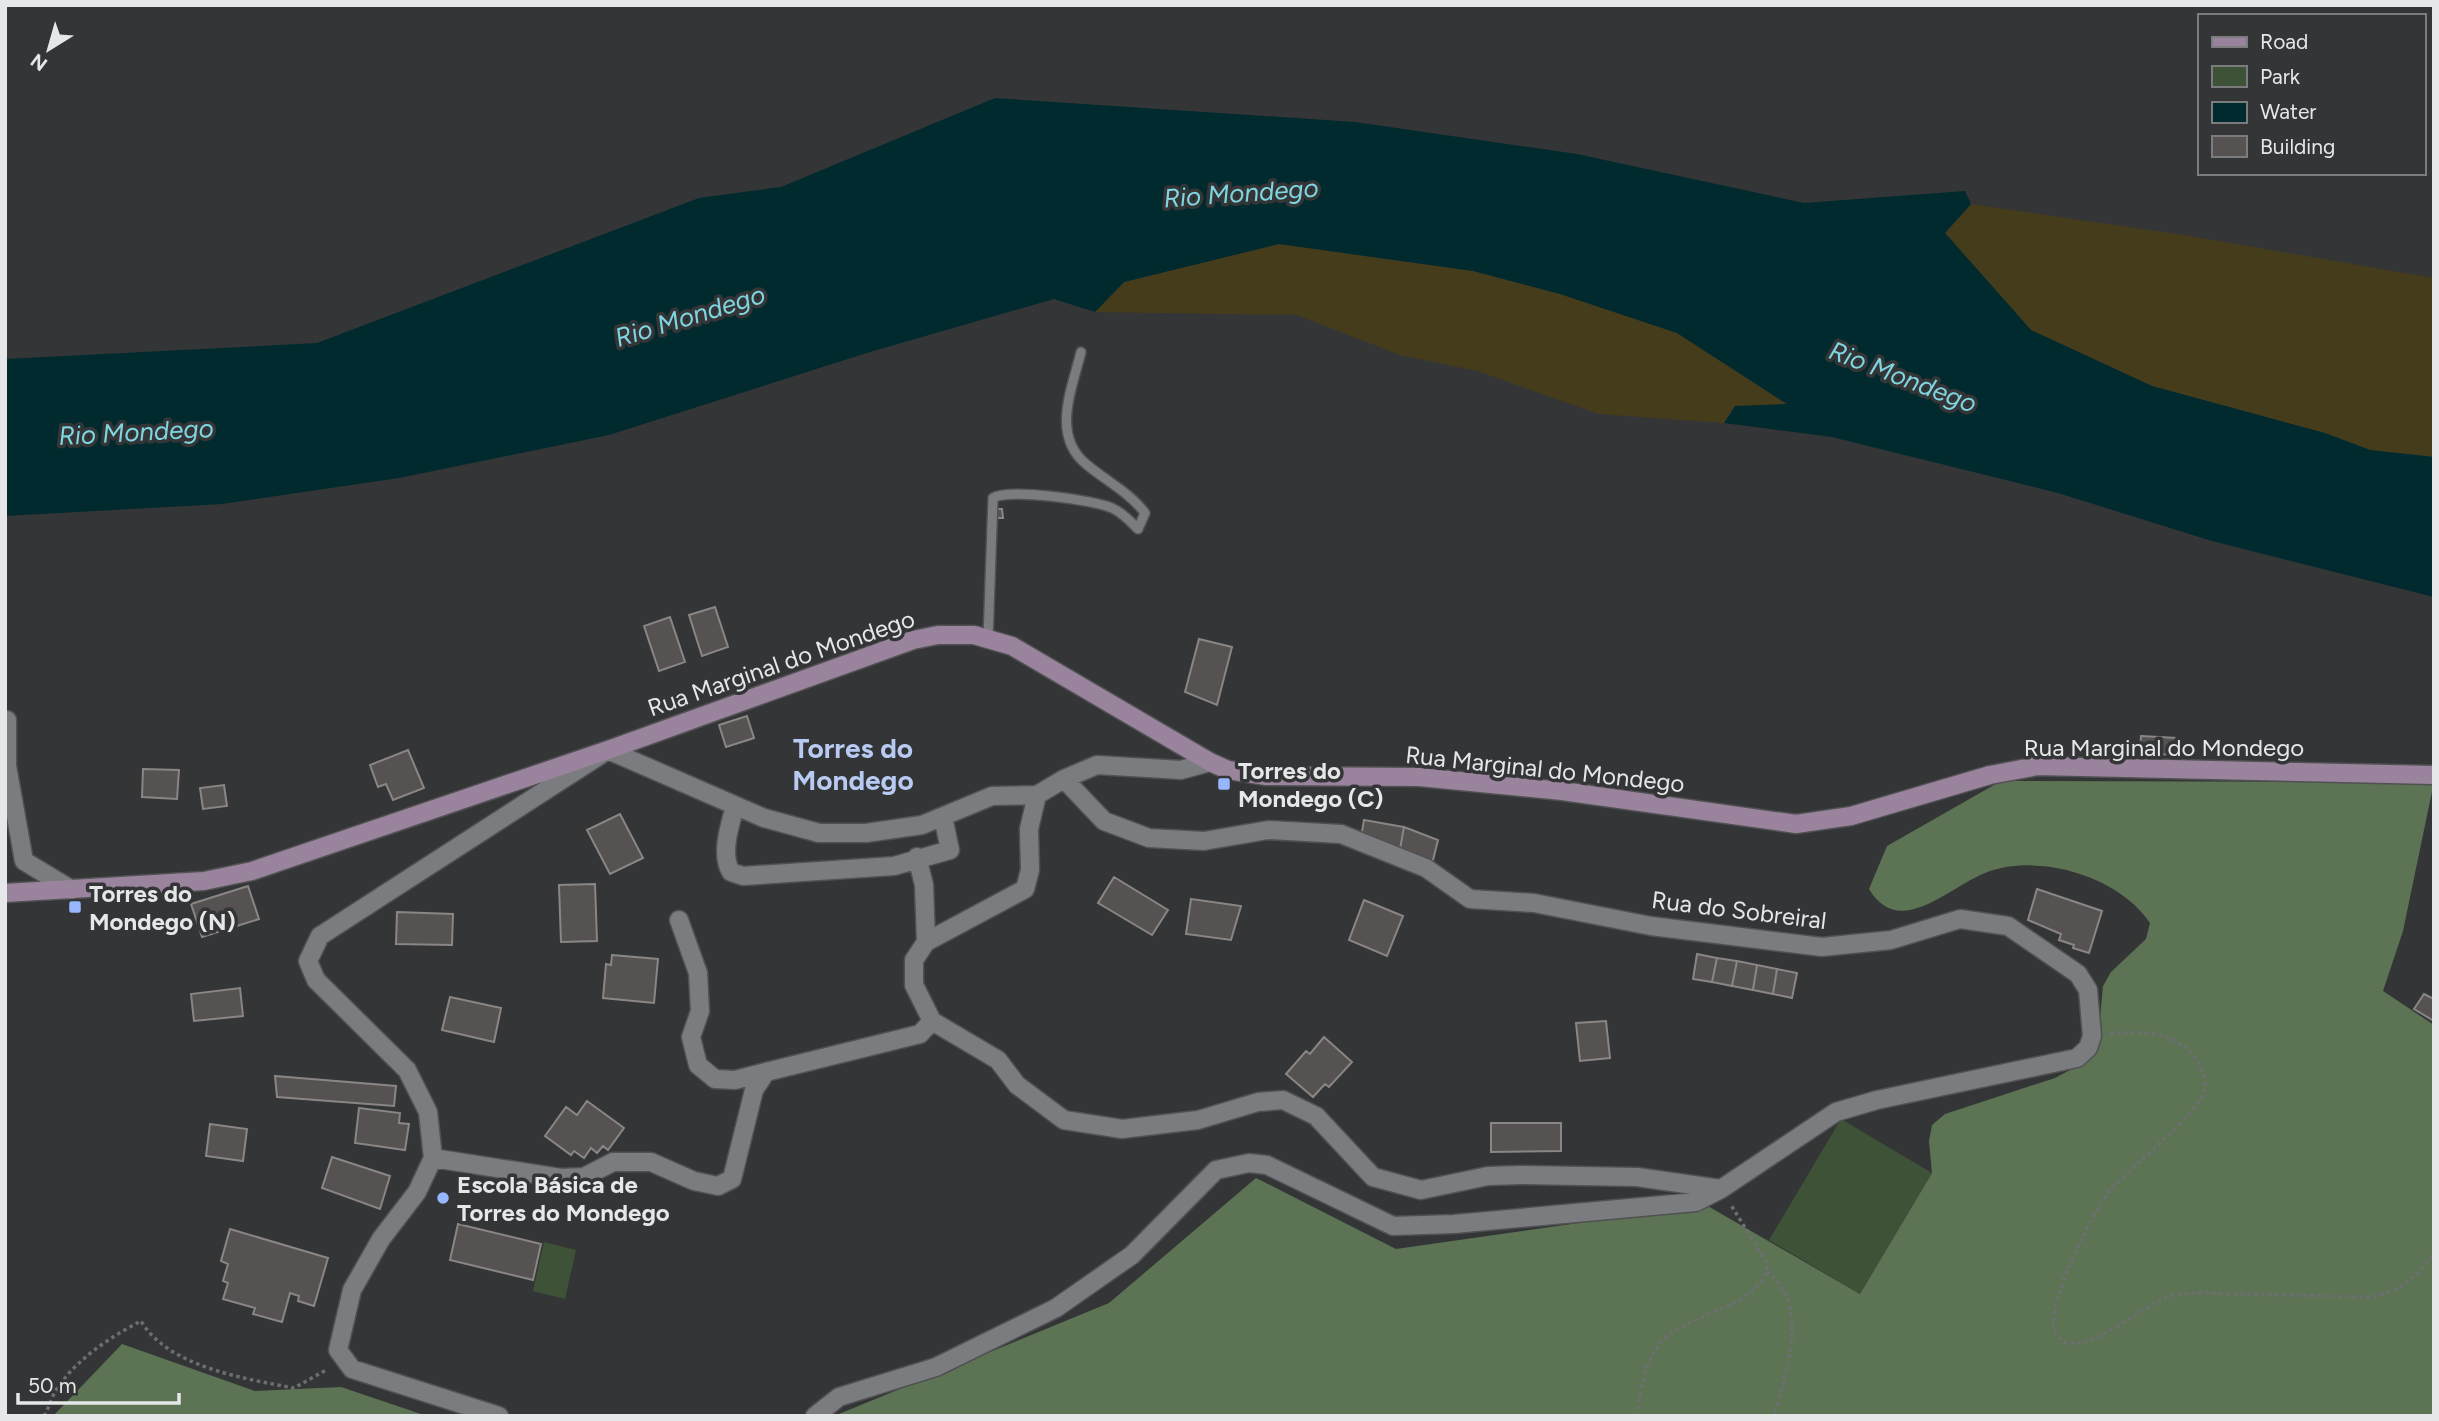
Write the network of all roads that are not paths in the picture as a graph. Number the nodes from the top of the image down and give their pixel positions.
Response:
1 (1081, 352) dead end
2 (988, 639) junction
3 (7, 720) dead end
4 (608, 750) junction
5 (1210, 762) junction
6 (2434, 775) edge
7 (1064, 779) junction
8 (1037, 795) junction
9 (735, 806) junction
10 (943, 817) junction
11 (917, 858) junction
12 (72, 890) junction
13 (5, 893) edge
14 (679, 920) dead end
15 (926, 942) junction
16 (932, 1021) junction
17 (766, 1072) junction
18 (433, 1158) junction
19 (1721, 1189) junction
20 (499, 1416) edge
21 (815, 1416) edge

1 - 2 lane
2 - 4 main road, Rua Marginal do Mondego
2 - 5 main road, Rua Marginal do Mondego
3 - 12 street
4 - 9 street
4 - 12 main road, Rua Marginal do Mondego
4 - 18 street
5 - 6 main road, Rua Marginal do Mondego
5 - 7 street
7 - 8 street
7 - 19 street, Rua do Sobreiral
8 - 10 street
8 - 15 street
9 - 10 street
9 - 11 street
10 - 11 street
11 - 15 street
12 - 13 main road, Rua Marginal do Mondego
14 - 17 street
15 - 16 street
16 - 17 street
16 - 19 street
17 - 18 street
18 - 20 street
19 - 21 street

